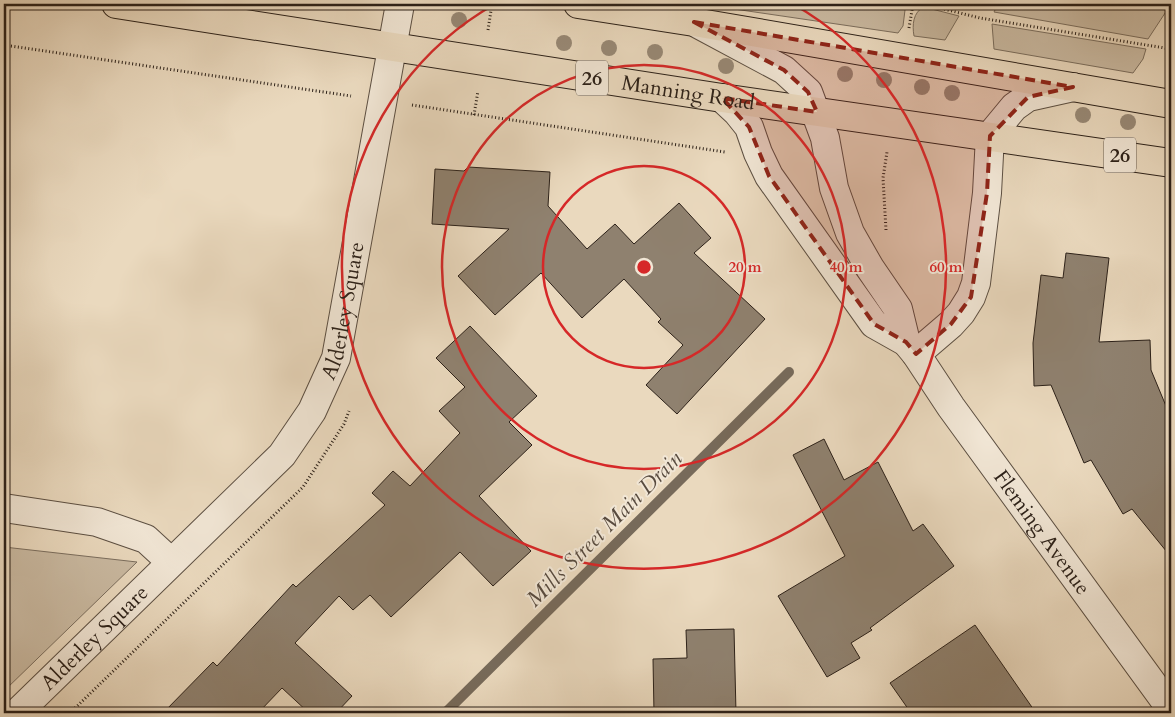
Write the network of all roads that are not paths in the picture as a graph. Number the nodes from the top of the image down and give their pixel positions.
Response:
1 (116, 4) edge
2 (400, 4) edge
3 (578, 4) edge
4 (694, 22) junction
5 (394, 46) junction
6 (1073, 87) junction
7 (722, 98) junction
8 (1171, 104) edge
9 (817, 112) junction
10 (990, 136) junction
11 (1171, 163) edge
12 (911, 348) junction
13 (4, 508) edge
14 (171, 562) junction
15 (1171, 709) edge
16 (17, 713) edge

1 - 5 main road, Manning Road / 26
2 - 5 street, Alderley Square
3 - 4 main road
4 - 6 main road
4 - 9 street, Fleming Avenue
5 - 7 main road, Manning Road / 26
5 - 14 street, Alderley Square
6 - 8 main road
6 - 10 street
7 - 9 main road, Manning Road / 26
7 - 12 street, Fleming Avenue
9 - 10 main road, Manning Road / 26
9 - 12 street, Fleming Avenue
10 - 11 main road, Manning Road / 26
10 - 12 street
12 - 15 street, Fleming Avenue
13 - 14 street
14 - 16 street, Alderley Square

